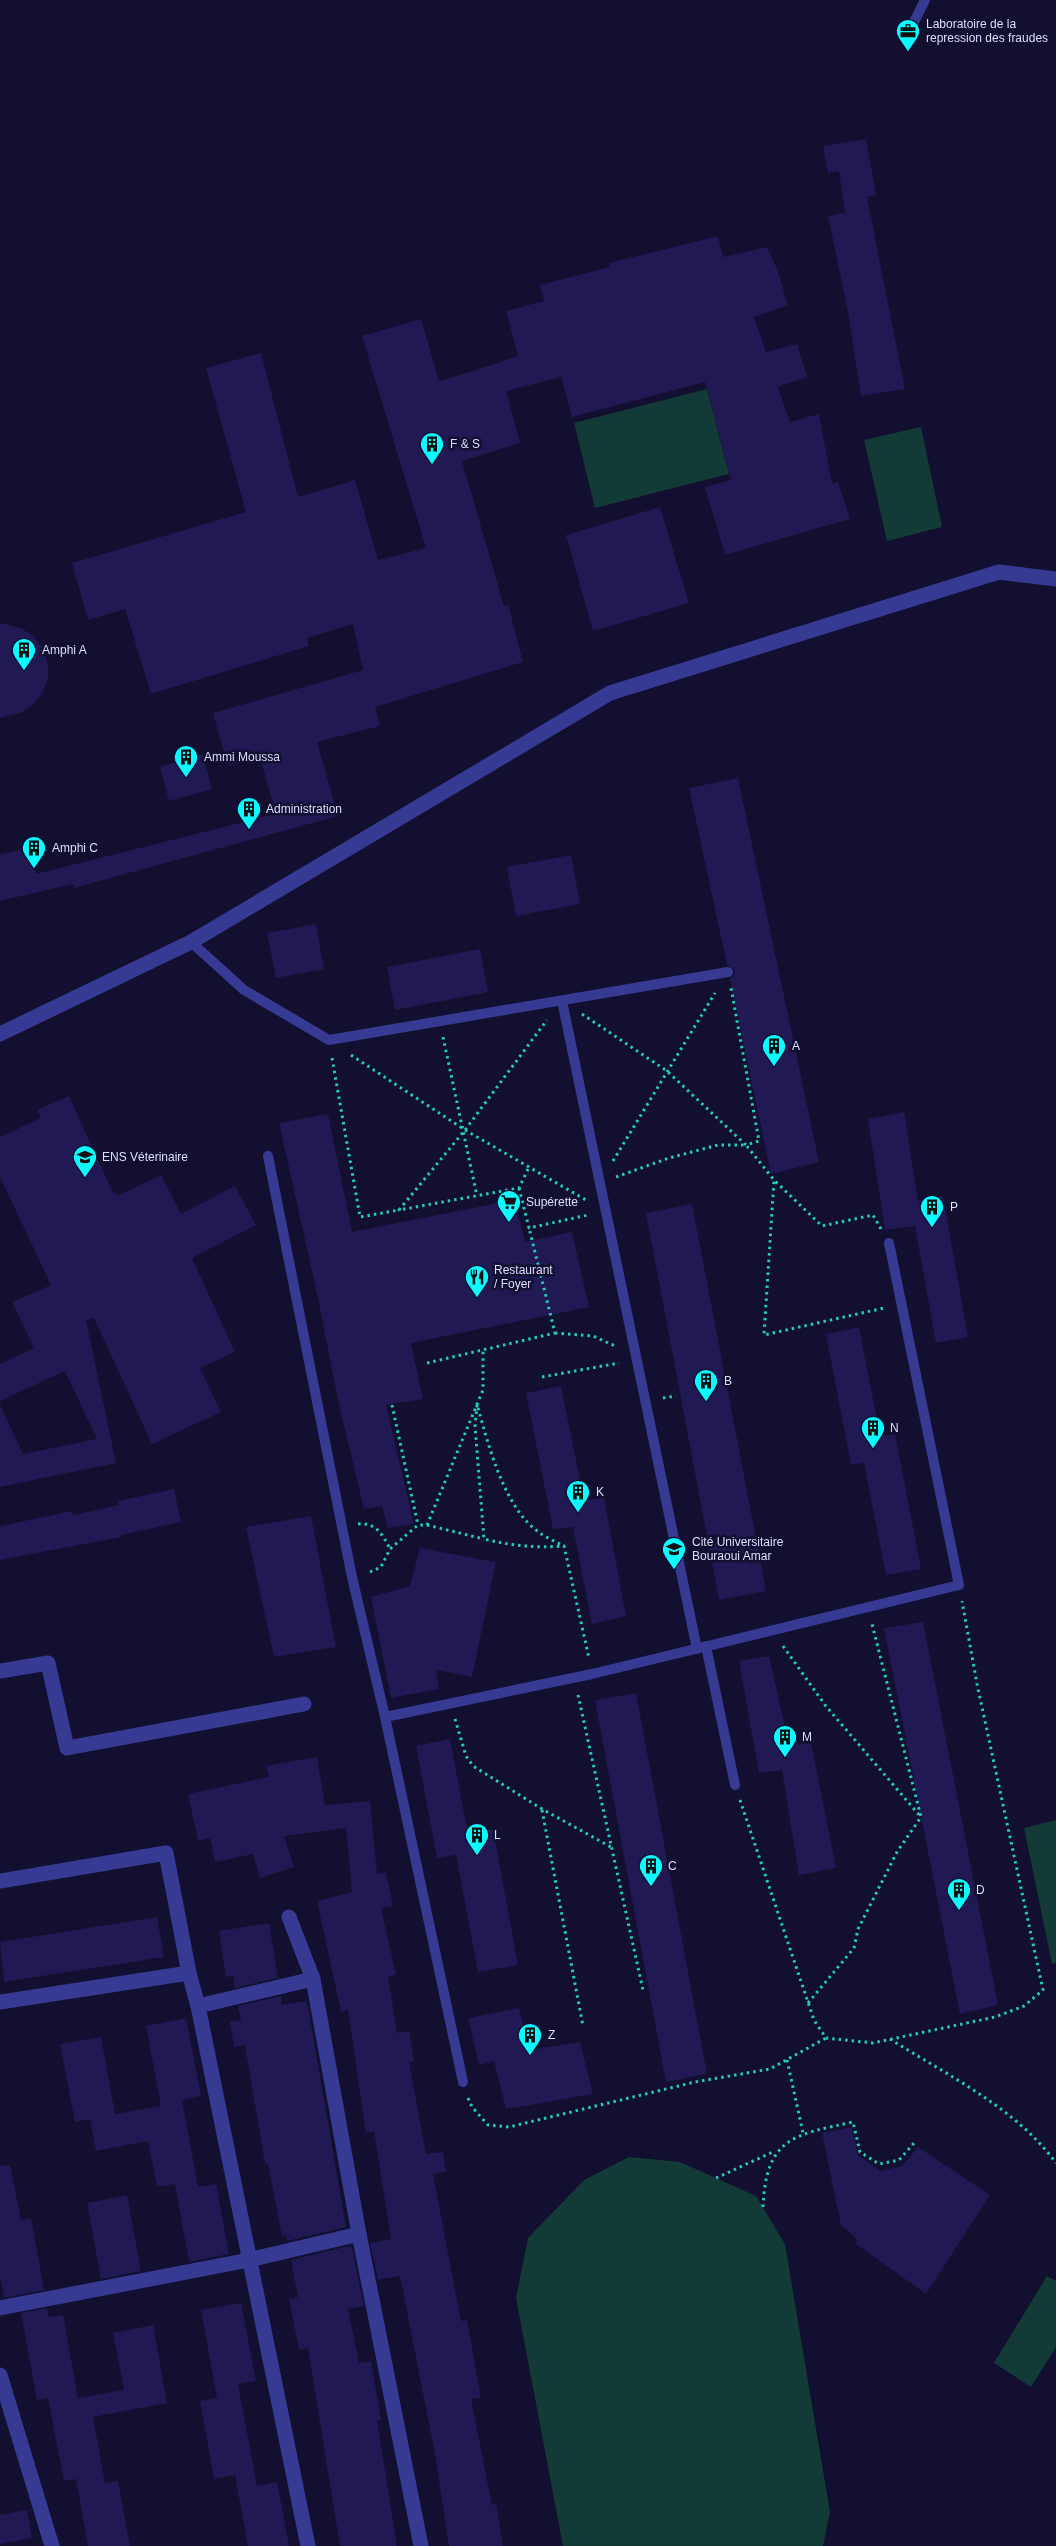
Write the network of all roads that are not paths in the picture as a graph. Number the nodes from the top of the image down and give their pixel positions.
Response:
1 (925, 0) edge
2 (912, 26) dead end
3 (1056, 579) edge
4 (191, 942) junction
5 (728, 972) road end
6 (562, 1001) junction
7 (0, 1034) edge
8 (268, 1156) dead end
9 (889, 1243) road end
10 (701, 1647) junction
11 (0, 1671) edge
12 (304, 1704) dead end
13 (385, 1717) junction
14 (735, 1785) road end
15 (0, 1881) edge
16 (289, 1917) dead end
17 (189, 1974) junction
18 (312, 1980) junction
19 (0, 2002) edge
20 (198, 2006) junction
21 (463, 2082) road end
22 (359, 2234) junction
23 (249, 2260) junction
24 (0, 2308) edge
25 (0, 2374) edge
26 (52, 2546) edge
27 (308, 2546) edge
28 (421, 2546) edge

1 - 2 lane
3 - 4 street
4 - 6 lane
4 - 7 street
5 - 6 lane
6 - 10 lane
8 - 13 lane
9 - 10 lane
10 - 13 lane
10 - 14 lane
11 - 12 street
13 - 21 lane
15 - 17 street
16 - 18 street
17 - 19 street
17 - 20 street
18 - 20 street
18 - 22 street
20 - 23 street
22 - 23 street
22 - 28 street
23 - 24 street
23 - 27 street
25 - 26 street

